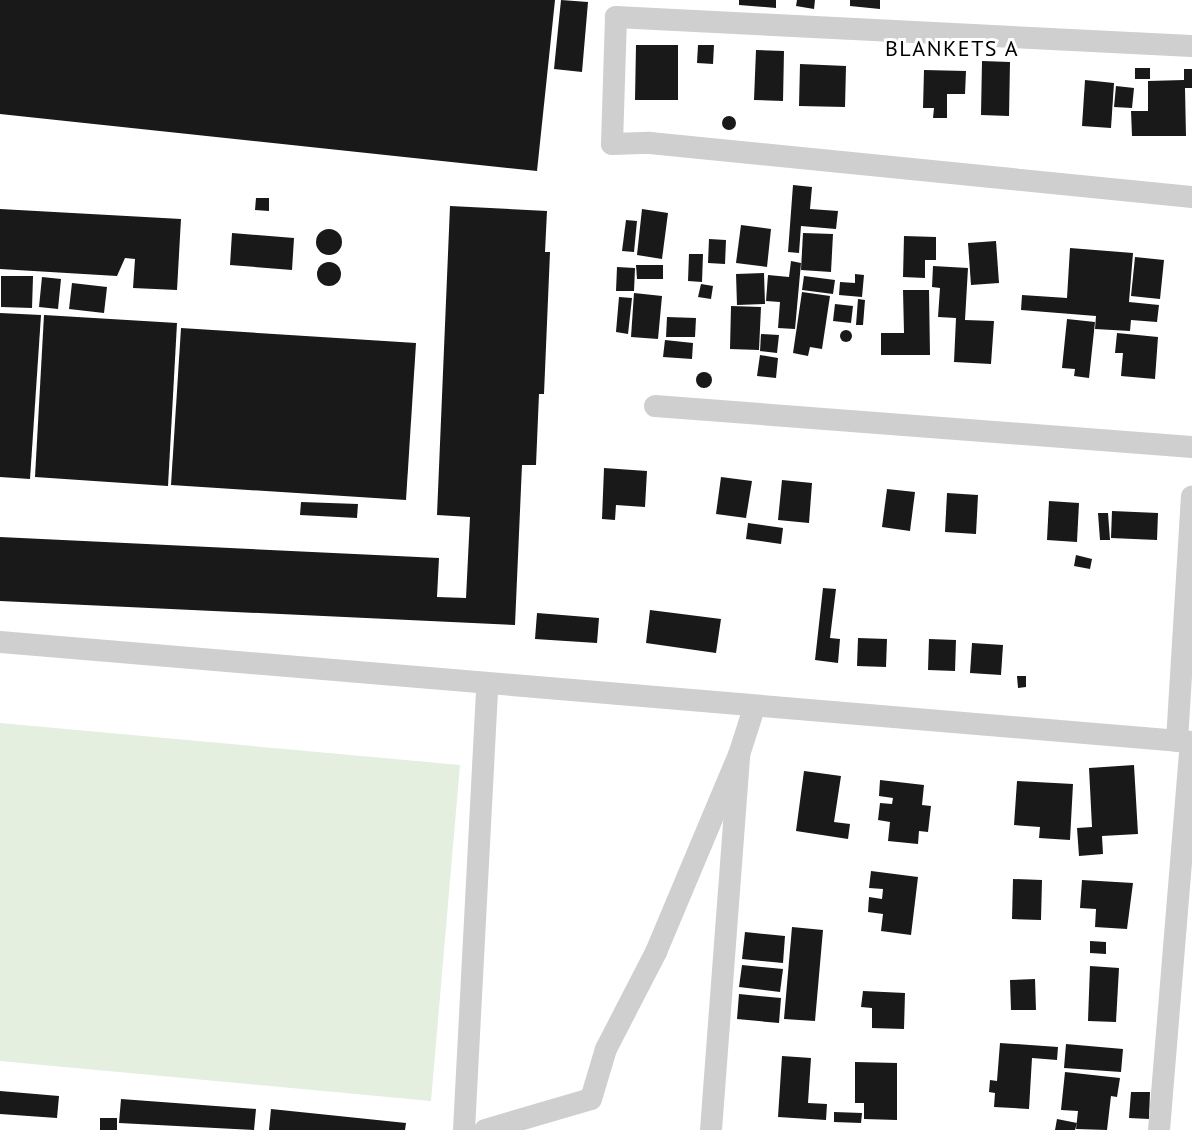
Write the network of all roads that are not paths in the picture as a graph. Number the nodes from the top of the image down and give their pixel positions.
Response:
1 (1192, 46) edge
2 (1192, 197) edge
3 (656, 406) dead end
4 (1192, 447) edge
5 (1192, 496) edge
6 (0, 642) edge
7 (487, 684) junction
8 (754, 708) junction
9 (1187, 742) edge
10 (740, 755) junction
11 (505, 1128) edge
12 (464, 1130) edge
13 (711, 1130) edge
14 (1159, 1130) edge

1 - 2 street
3 - 4 street
5 - 9 street
6 - 7 street
7 - 8 street
7 - 12 street
8 - 9 street
8 - 10 street
9 - 14 street
10 - 11 street
10 - 13 street

